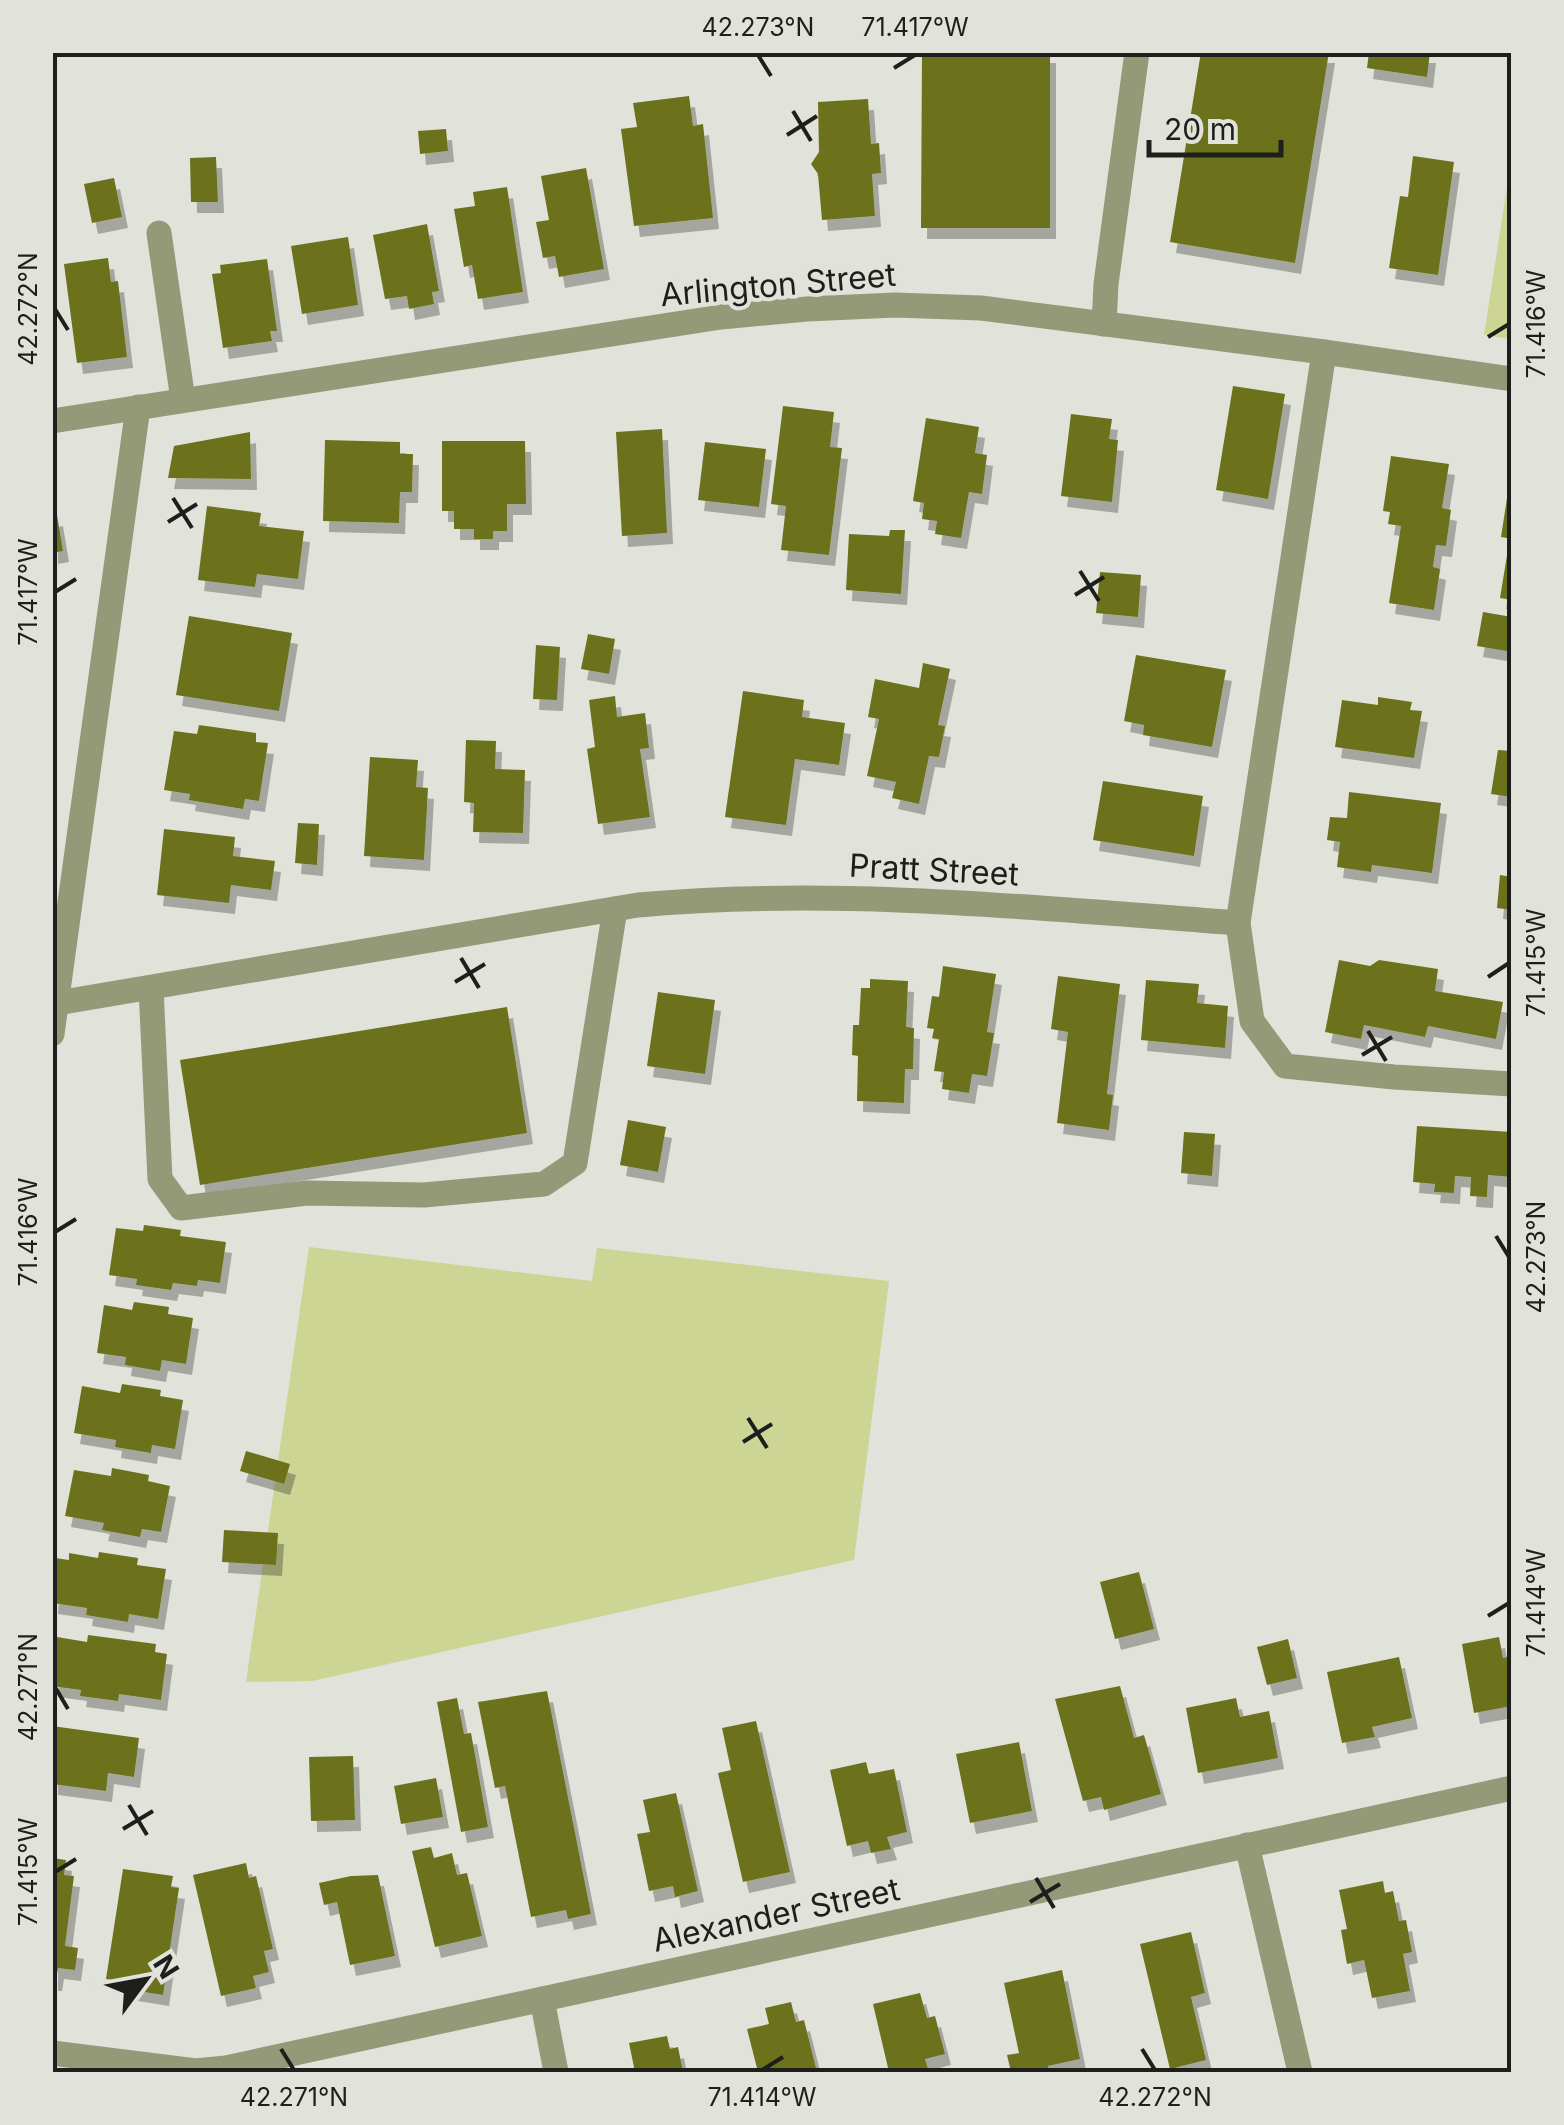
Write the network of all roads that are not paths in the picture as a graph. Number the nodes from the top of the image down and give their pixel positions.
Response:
1 (1137, 52) edge
2 (159, 233) dead end
3 (1104, 324) junction
4 (1324, 352) junction
5 (1512, 379) edge
6 (182, 400) junction
7 (138, 406) junction
8 (52, 421) edge
9 (614, 909) junction
10 (1238, 923) junction
11 (151, 988) junction
12 (56, 1004) junction
13 (52, 1034) edge
14 (1512, 1084) edge
15 (1512, 1788) edge
16 (1248, 1845) junction
17 (542, 1999) junction
18 (52, 2053) edge
19 (556, 2072) edge
20 (1300, 2072) edge

1 - 3 street
2 - 6 street
3 - 4 street, Arlington Street
3 - 6 street, Arlington Street
4 - 5 street, Arlington Street
4 - 10 street
6 - 7 street, Arlington Street
7 - 8 street, Arlington Street
7 - 12 street
9 - 10 street, Pratt Street
9 - 11 street, Pratt Street
9 - 11 street
10 - 14 street
11 - 12 street, Pratt Street
12 - 13 street
15 - 16 street, Alexander Street
16 - 17 street, Alexander Street
16 - 20 street
17 - 18 street, Alexander Street
17 - 19 street

